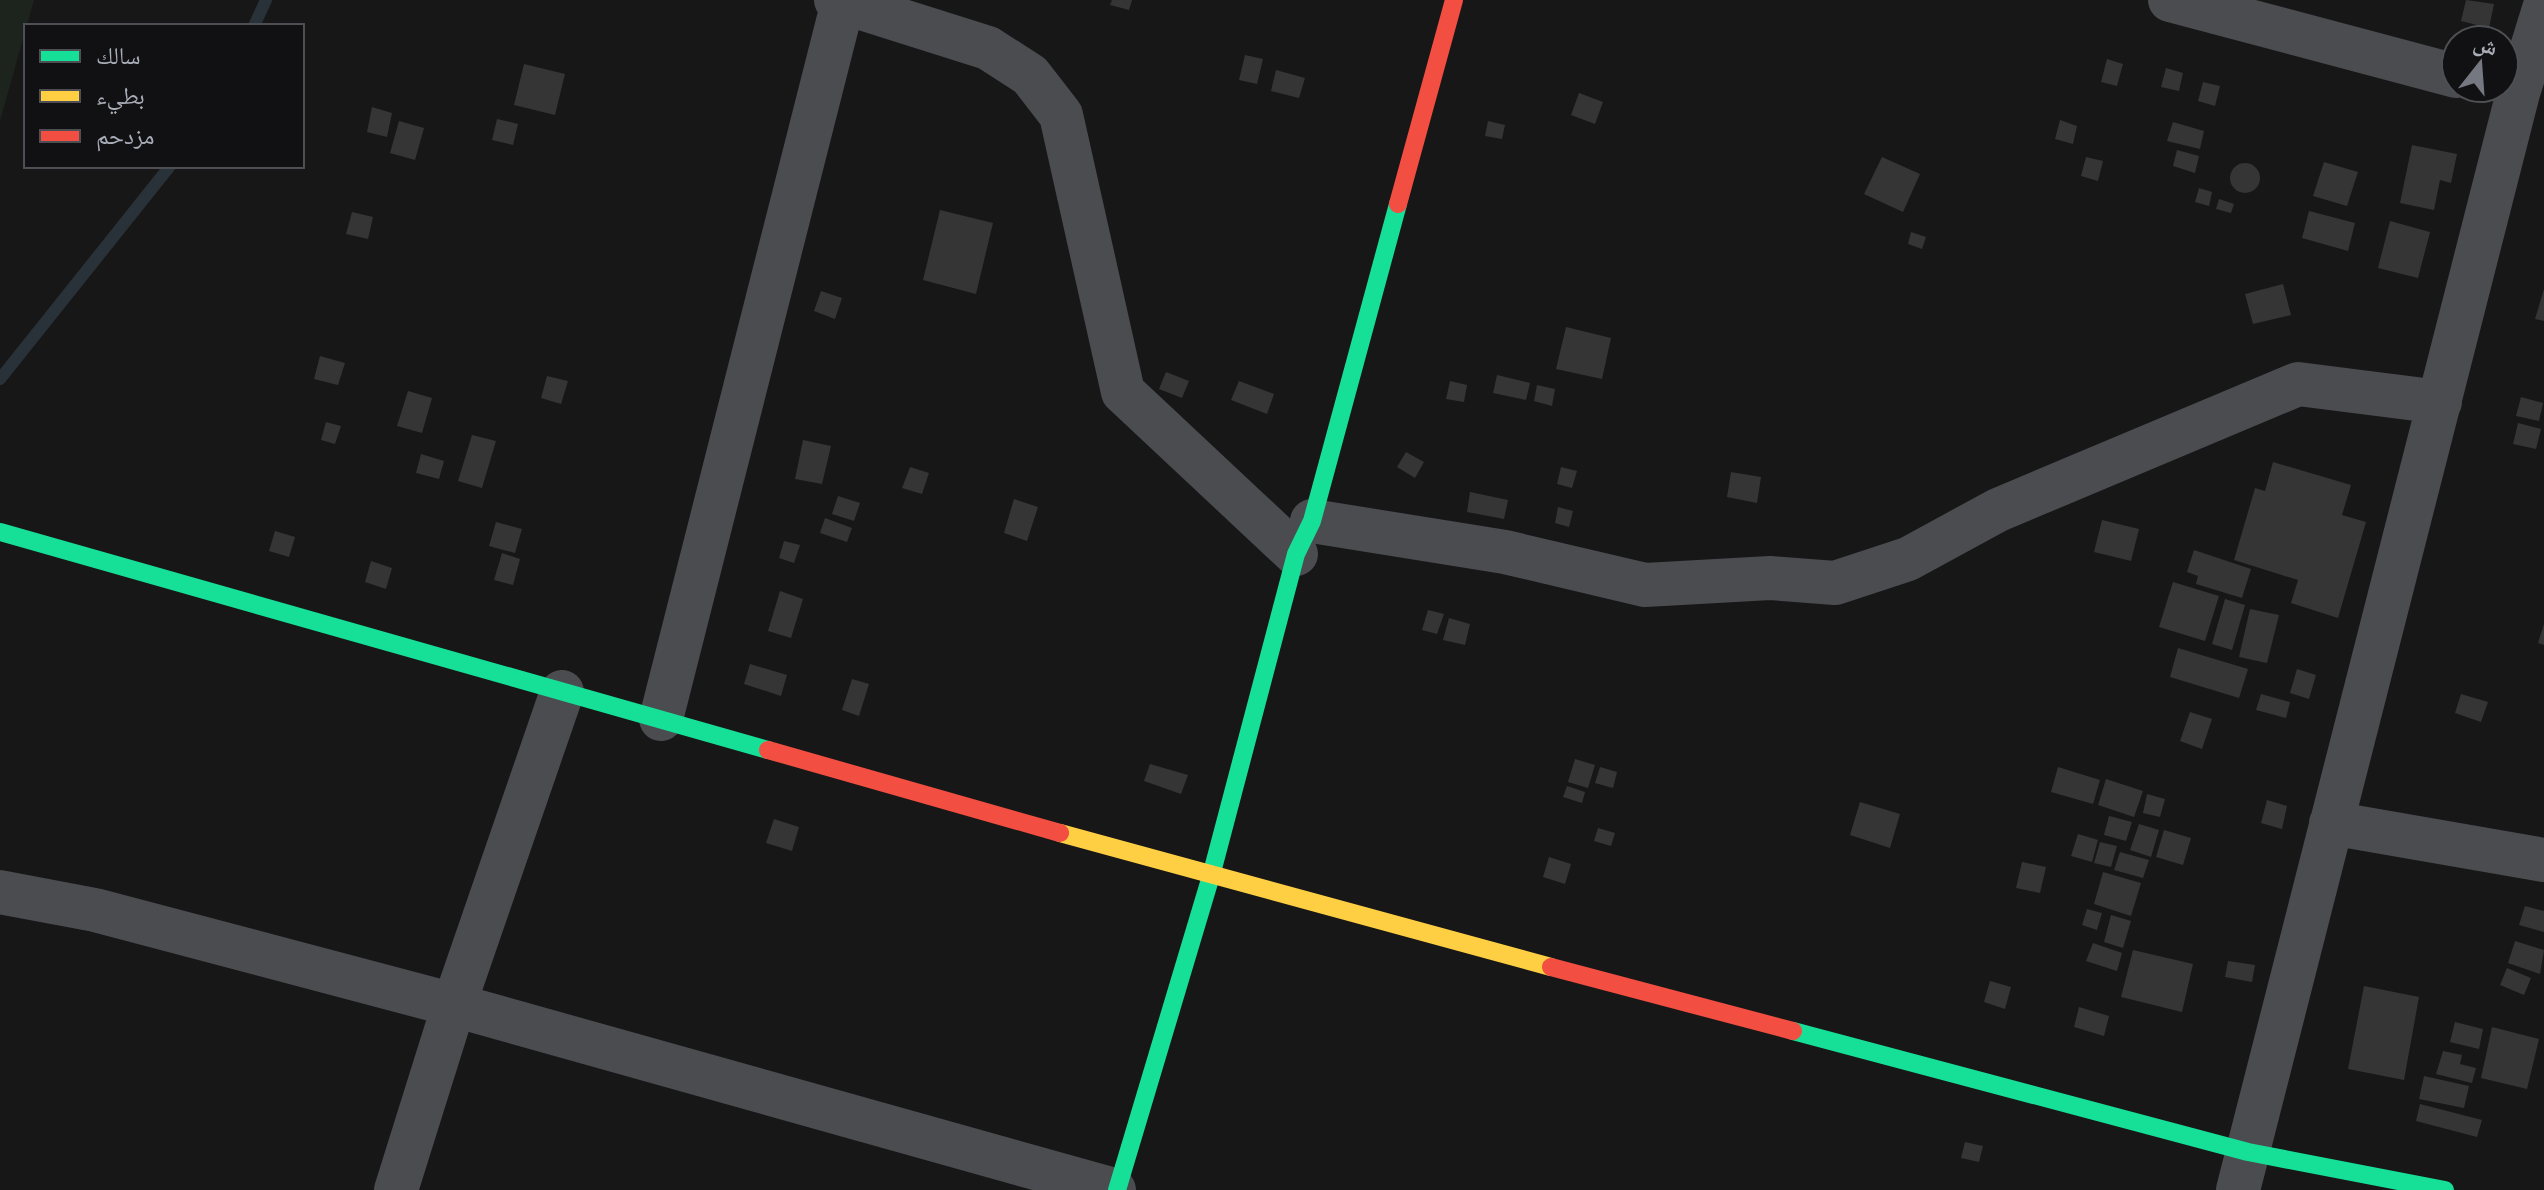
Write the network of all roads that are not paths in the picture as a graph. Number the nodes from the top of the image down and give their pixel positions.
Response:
1 (1454, 0) edge
2 (840, 1) edge
3 (2179, 1) edge
4 (2544, 9) edge
5 (2440, 72) edge
6 (2520, 94) edge
7 (2517, 104) edge
8 (2440, 402) junction
9 (0, 532) edge
10 (1304, 537) junction
11 (562, 692) junction
12 (661, 719) junction
13 (2331, 823) junction
14 (2544, 860) edge
15 (1211, 876) junction
16 (0, 892) edge
17 (454, 1005) junction
18 (2243, 1171) edge
19 (396, 1190) edge
20 (1116, 1190) edge
21 (2445, 1190) edge

1 - 10 street
2 - 10 street
2 - 12 street
3 - 5 street
4 - 6 street
7 - 8 street
8 - 10 street
8 - 13 street
9 - 11 street
10 - 15 street
11 - 12 street
11 - 17 street
12 - 15 street
13 - 14 street
13 - 18 street
15 - 18 street
15 - 20 street
16 - 17 street
17 - 19 street
17 - 20 street
18 - 21 street

